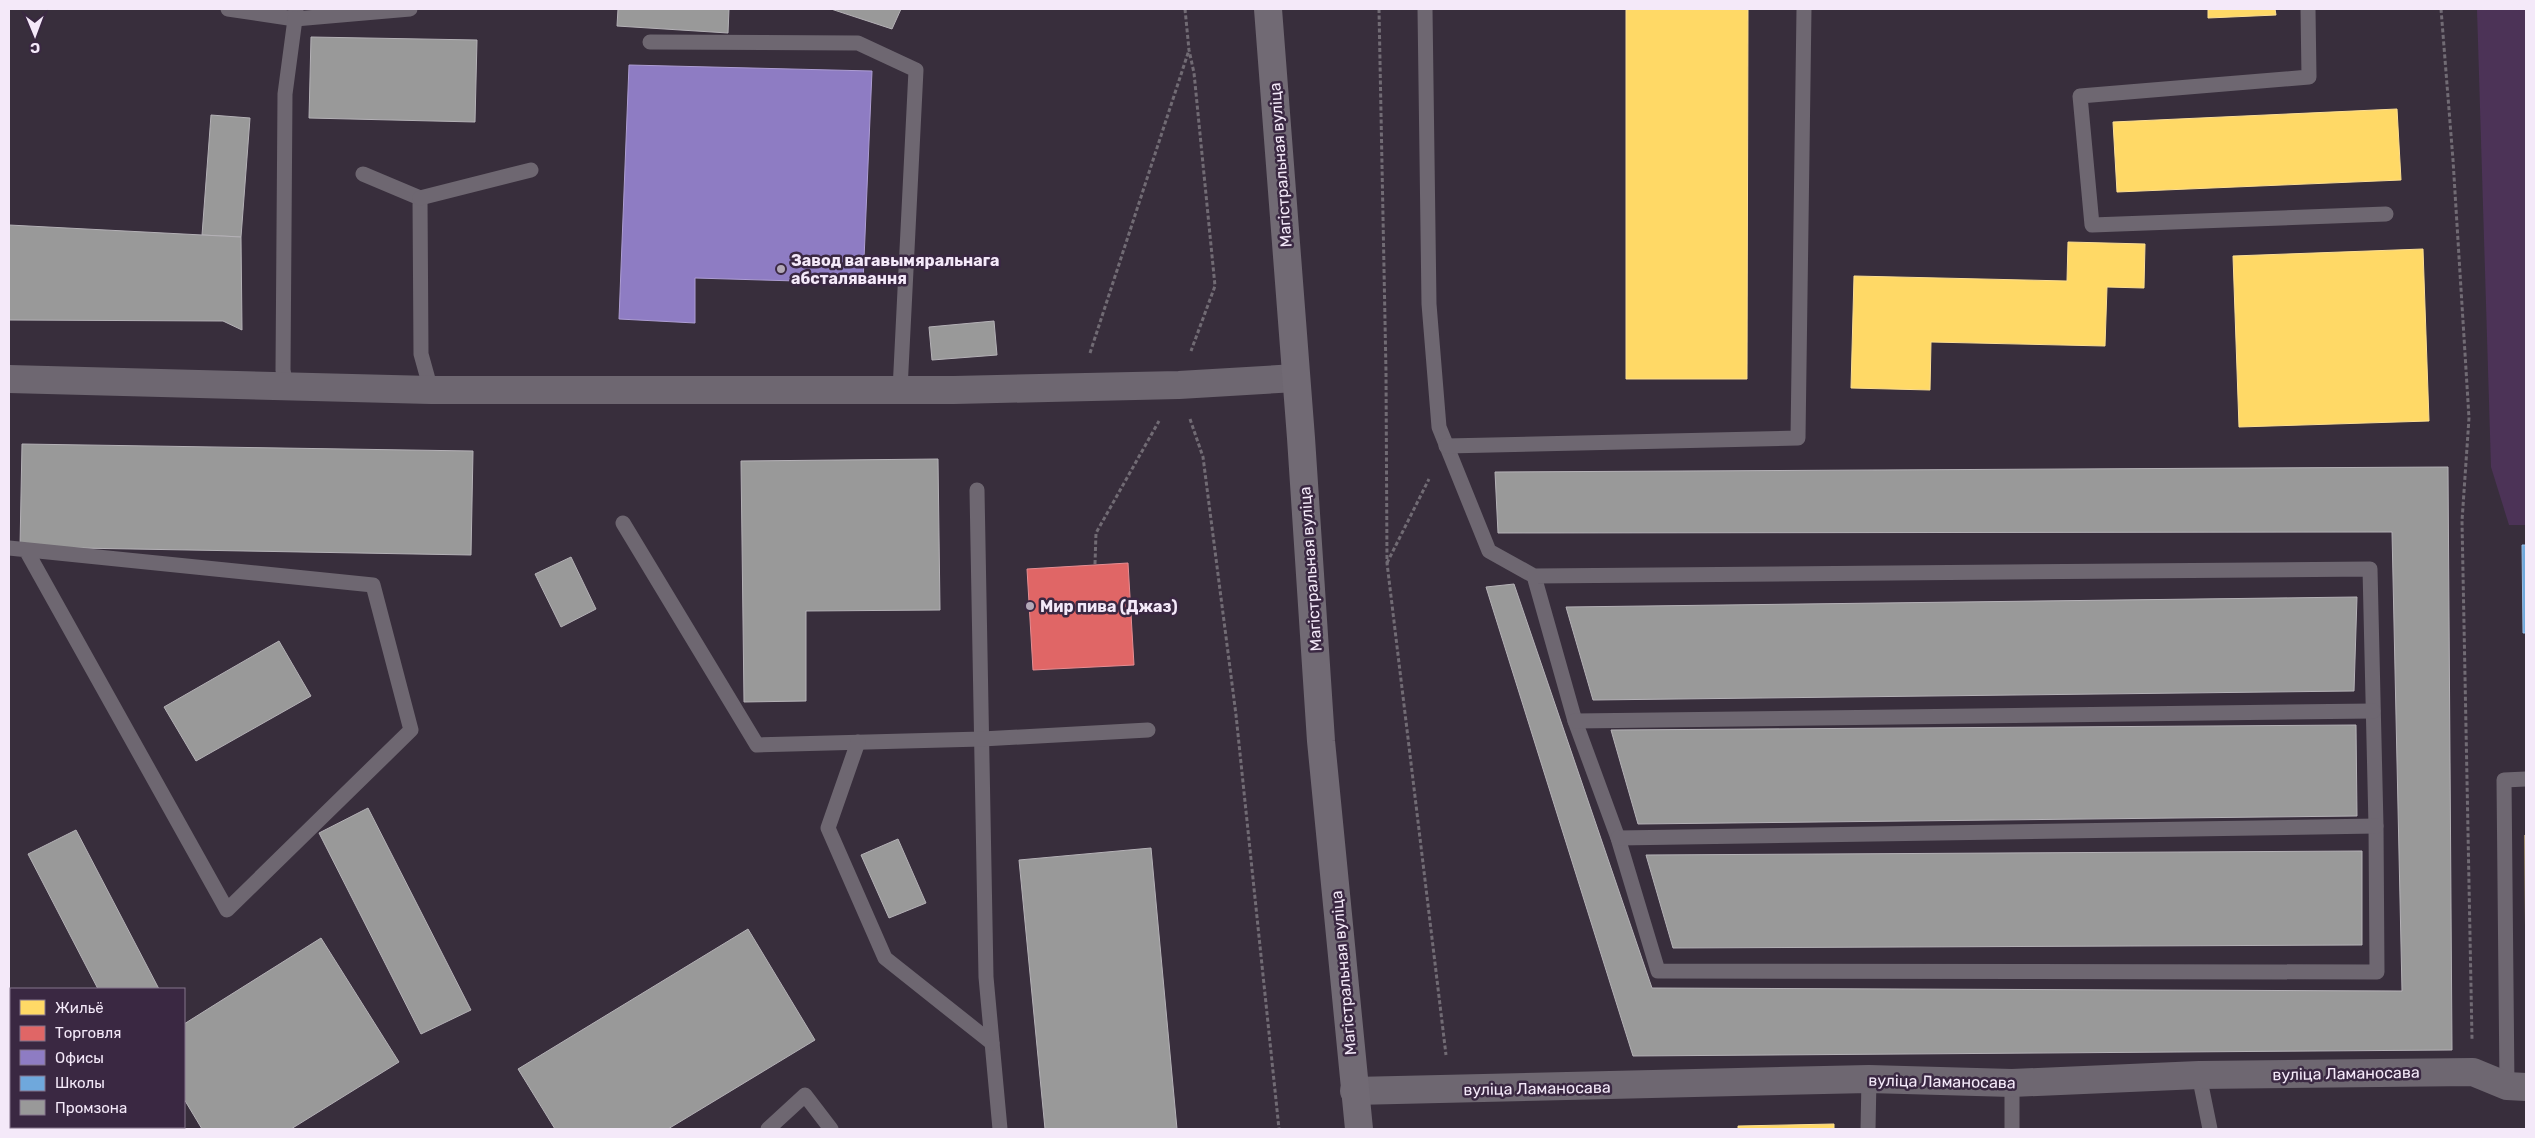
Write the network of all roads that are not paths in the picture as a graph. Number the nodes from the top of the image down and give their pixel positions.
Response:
1 (228, 9) edge
2 (410, 9) edge
3 (1268, 9) edge
4 (1425, 9) edge
5 (1804, 9) edge
6 (2308, 9) edge
7 (296, 14) edge
8 (650, 42) dead end
9 (531, 170) dead end
10 (363, 174) dead end
11 (420, 198) junction
12 (2386, 214) dead end
13 (1296, 378) junction
14 (9, 379) edge
15 (286, 387) junction
16 (431, 390) junction
17 (900, 390) junction
18 (1446, 446) junction
19 (977, 490) dead end
20 (623, 523) dead end
21 (9, 548) edge
22 (26, 550) junction
23 (1534, 576) junction
24 (2373, 711) junction
25 (1575, 721) junction
26 (1148, 730) dead end
27 (982, 739) junction
28 (858, 742) junction
29 (2526, 779) edge
30 (2376, 826) junction
31 (1618, 838) junction
32 (992, 1043) junction
33 (2199, 1075) junction
34 (1869, 1080) junction
35 (2012, 1084) junction
36 (2517, 1087) edge
37 (1354, 1091) junction
38 (768, 1129) edge
39 (831, 1129) edge
40 (1000, 1129) edge
41 (1359, 1129) edge
42 (1868, 1129) edge
43 (2012, 1129) edge
44 (2210, 1129) edge

1 - 7 lane
2 - 7 lane
3 - 13 main road, Магістральная вуліца
4 - 18 lane
5 - 18 lane
6 - 12 lane
7 - 15 lane
8 - 17 lane
9 - 11 lane
10 - 11 lane
11 - 16 lane
13 - 17 street
13 - 37 main road, Магістральная вуліца
14 - 15 street
15 - 16 street
16 - 17 street
18 - 23 lane
19 - 27 lane
20 - 28 lane
21 - 22 lane
22 - 22 lane
23 - 24 lane
23 - 25 lane
24 - 25 lane
24 - 30 lane
25 - 31 lane
26 - 27 lane
27 - 28 lane
27 - 32 lane
28 - 32 lane
29 - 36 lane
30 - 31 lane
30 - 31 lane
32 - 40 lane
33 - 35 street, вуліца Ламаносава
33 - 36 street, вуліца Ламаносава
33 - 44 lane
34 - 35 street, вуліца Ламаносава
34 - 37 street, вуліца Ламаносава
34 - 42 lane
35 - 43 lane
37 - 41 main road, Магістральная вуліца
38 - 39 lane

